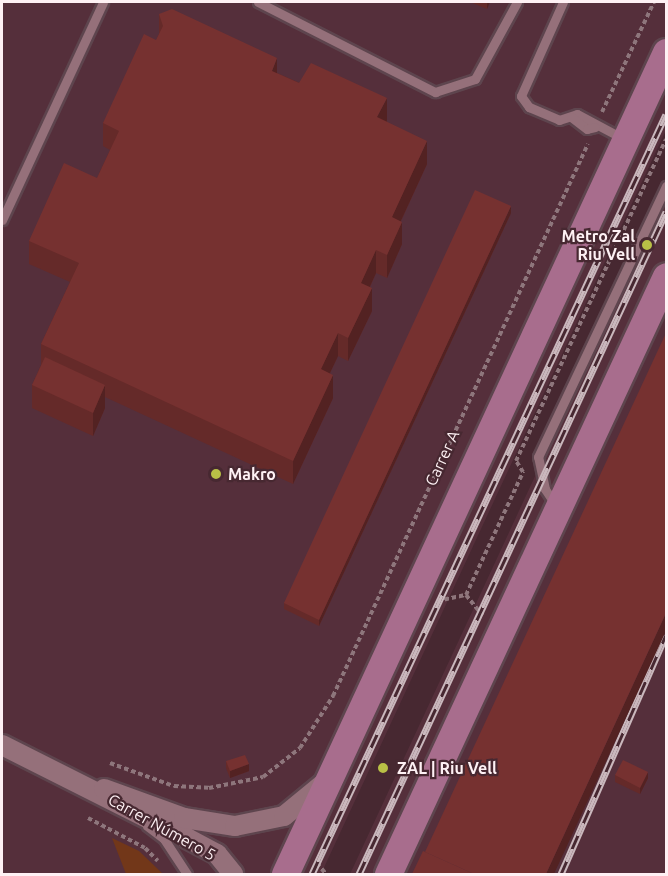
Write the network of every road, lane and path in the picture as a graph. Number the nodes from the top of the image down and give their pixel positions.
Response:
1 (103, 2) edge
2 (258, 2) edge
3 (517, 2) edge
4 (562, 2) edge
5 (654, 2) edge
6 (666, 52) edge
7 (595, 127) junction
8 (626, 140) junction
9 (666, 186) edge
10 (2, 220) edge
11 (666, 276) edge
12 (559, 508) junction
13 (2, 745) edge
14 (110, 763) dead end
15 (133, 775) joint
16 (330, 778) junction
17 (87, 784) junction
18 (126, 810) junction
19 (88, 818) dead end
20 (164, 867) dead end
21 (187, 874) edge
22 (233, 874) edge
23 (285, 874) edge
24 (388, 874) edge

1 - 10 lane
2 - 3 lane
4 - 7 lane
5 - 7 path, Carrer A
6 - 8 main road, Carrer A
7 - 8 lane
7 - 15 path, Carrer A
8 - 16 main road, Carrer A
9 - 12 lane
11 - 12 main road
12 - 24 main road
13 - 17 street, Carrer Número 5
14 - 15 path, Carrer Número 5
16 - 17 street, Carrer Número 5
16 - 23 main road, Carrer A
17 - 18 street, Carrer Número 5
18 - 21 lane
18 - 22 street, Carrer Número 5
19 - 20 path, Carrer Número 5

